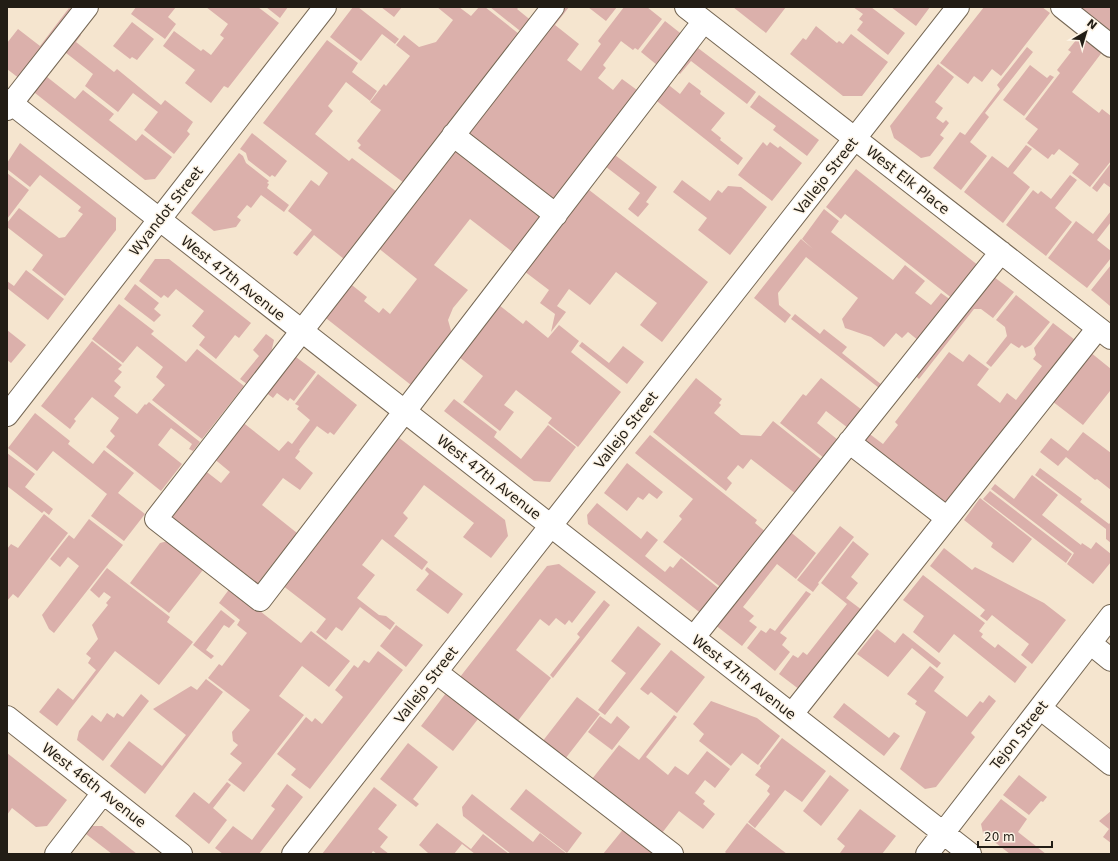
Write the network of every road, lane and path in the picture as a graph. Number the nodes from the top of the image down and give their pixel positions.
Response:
1 (87, 7) edge
2 (325, 7) edge
3 (553, 7) edge
4 (686, 7) edge
5 (958, 7) edge
6 (1062, 7) edge
7 (704, 21) junction
8 (1111, 46) edge
9 (8, 104) edge
10 (453, 135) junction
11 (855, 138) junction
12 (556, 215) junction
13 (159, 220) junction
14 (1001, 252) junction
15 (1105, 329) edge
16 (301, 331) junction
17 (405, 412) junction
18 (7, 415) edge
19 (849, 442) junction
20 (947, 518) junction
21 (551, 526) junction
22 (1111, 616) edge
23 (694, 637) junction
24 (1090, 643) junction
25 (1111, 660) edge
26 (436, 672) junction
27 (1040, 708) junction
28 (792, 714) junction
29 (7, 717) edge
30 (1111, 764) edge
31 (103, 793) junction
32 (943, 833) junction
33 (56, 854) edge
34 (181, 854) edge
35 (293, 854) edge
36 (672, 854) edge
37 (927, 854) edge
38 (970, 854) edge

1 - 9 street
2 - 13 street, Wyandot Street
3 - 10 street
4 - 7 street, West Elk Place
5 - 11 street, Vallejo Street
6 - 8 street
7 - 11 street, West Elk Place
7 - 12 street
9 - 13 street, West 47th Avenue
10 - 12 street
10 - 16 street
11 - 14 street, West Elk Place
11 - 21 street, Vallejo Street
12 - 17 street
13 - 16 street, West 47th Avenue
13 - 18 street, Wyandot Street
14 - 15 street, West Elk Place
14 - 19 street
15 - 20 street
16 - 17 street, West 47th Avenue
16 - 17 street
17 - 21 street, West 47th Avenue
19 - 20 street
19 - 23 street
20 - 28 street
21 - 23 street, West 47th Avenue
21 - 26 street, Vallejo Street
22 - 24 street, Tejon Street
23 - 28 street, West 47th Avenue
24 - 25 street
24 - 27 street, Tejon Street
26 - 35 street, Vallejo Street
26 - 36 street
27 - 30 street
27 - 32 street, Tejon Street
28 - 32 street, West 47th Avenue
29 - 31 street, West 46th Avenue
31 - 33 street
31 - 34 street, West 46th Avenue
32 - 37 street, Tejon Street
32 - 38 street, West 47th Avenue

